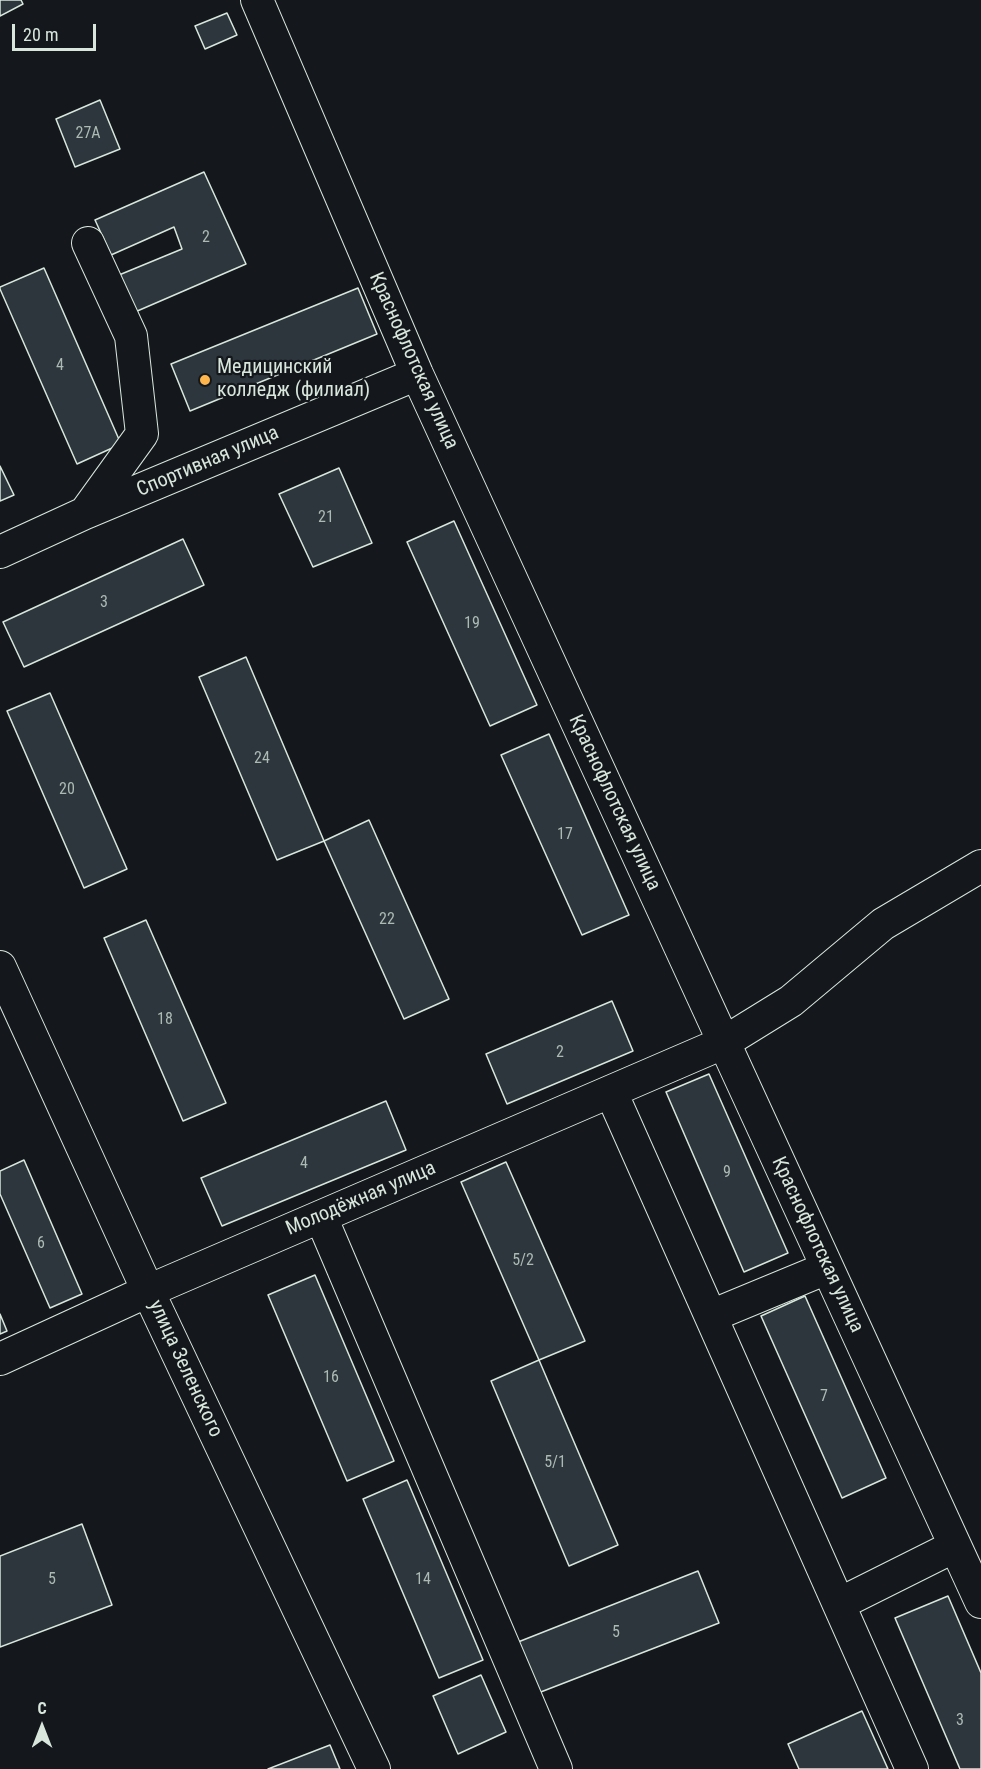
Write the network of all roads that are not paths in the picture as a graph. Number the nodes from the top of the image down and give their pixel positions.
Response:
1 (257, 0) edge
2 (88, 243) dead end
3 (417, 375) junction
4 (85, 513) junction
5 (0, 552) edge
6 (981, 866) edge
7 (0, 967) edge
8 (723, 1043) junction
9 (611, 1092) junction
10 (321, 1216) junction
11 (827, 1268) junction
12 (148, 1291) junction
13 (711, 1317) junction
14 (0, 1359) edge
15 (955, 1546) junction
16 (981, 1602) edge
17 (839, 1604) junction
18 (374, 1769) edge
19 (556, 1769) edge
20 (912, 1769) edge

1 - 3 street, Краснофлотская улица
2 - 4 street
3 - 4 street, Спортивная улица
3 - 8 street, Краснофлотская улица
4 - 5 street, Спортивная улица
6 - 8 street, Молодёжная улица
7 - 12 street, улица Зеленского
8 - 9 street, Молодёжная улица
8 - 11 street, Краснофлотская улица
9 - 10 street, Молодёжная улица
9 - 13 street
10 - 12 street, Молодёжная улица
10 - 19 street
11 - 13 street
11 - 15 street, Краснофлотская улица
12 - 14 street, Молодёжная улица
12 - 18 street, улица Зеленского
13 - 17 street
15 - 16 street, Краснофлотская улица
15 - 17 street
17 - 20 street

